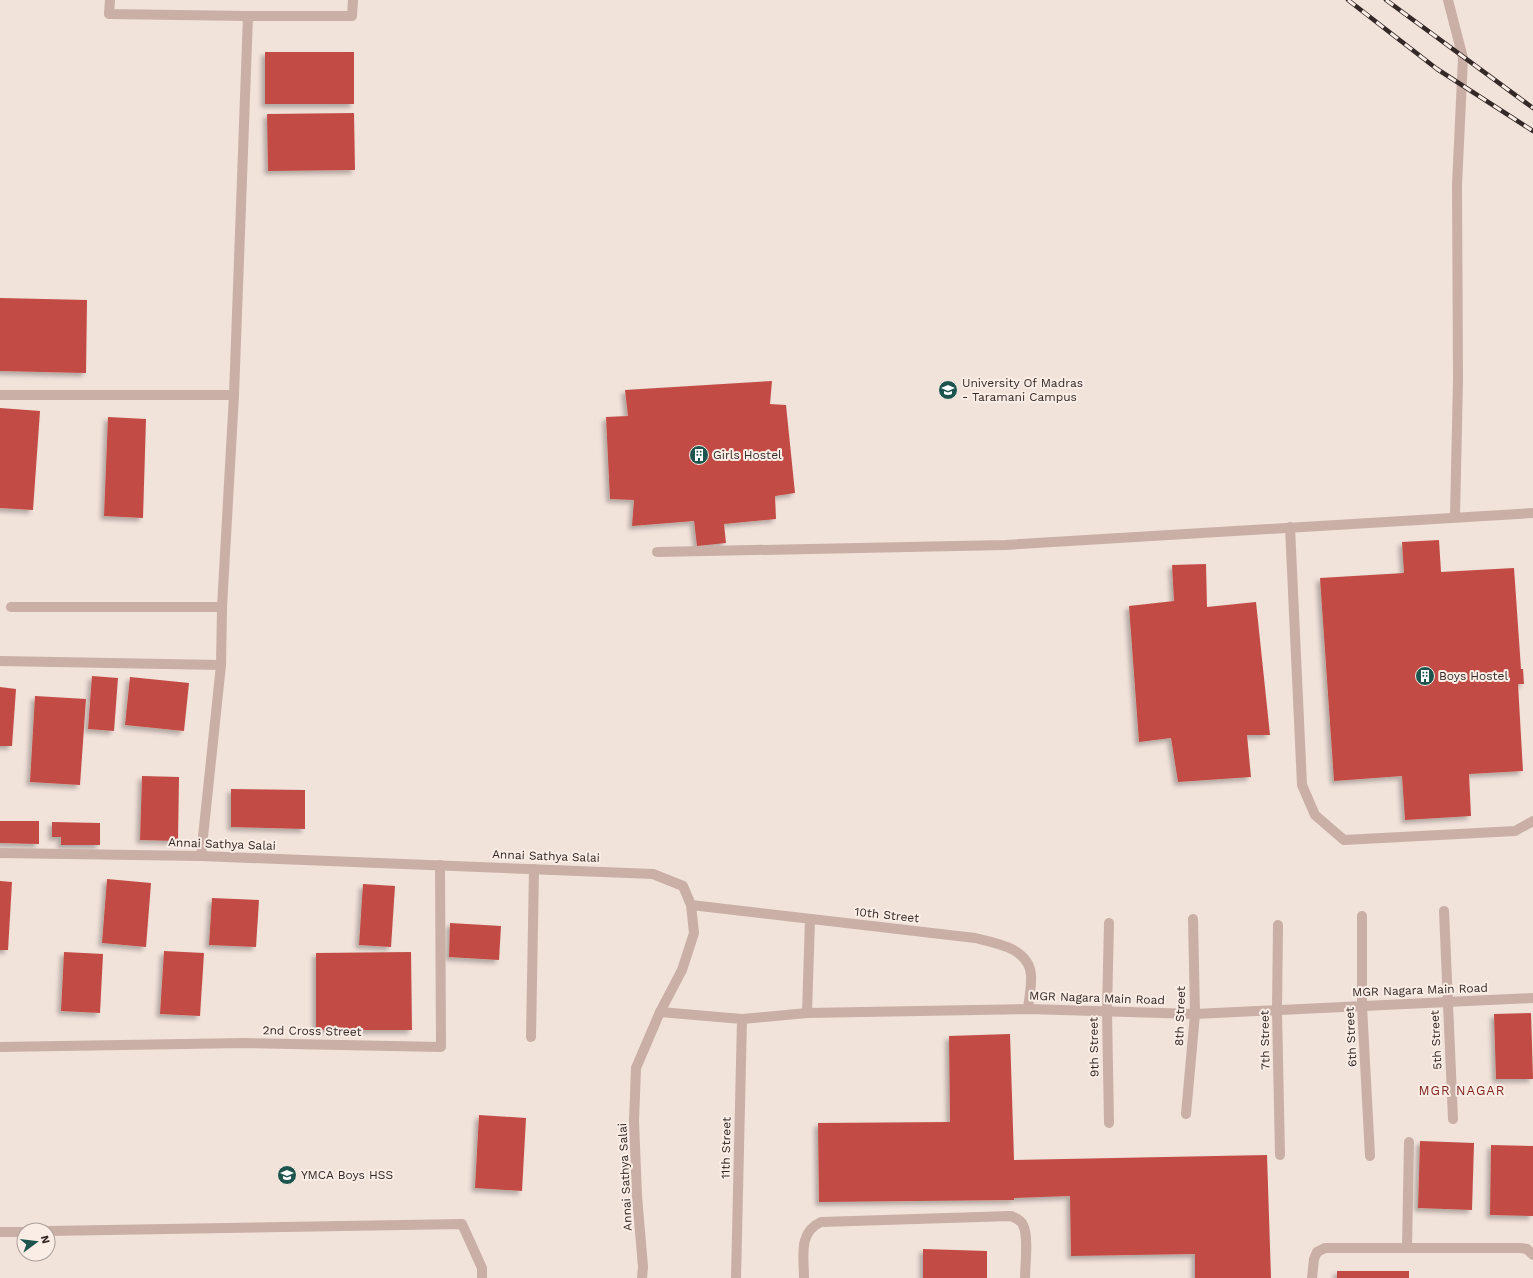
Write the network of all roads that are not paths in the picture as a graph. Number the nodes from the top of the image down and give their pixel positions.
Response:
1 (110, 0) edge
2 (353, 0) edge
3 (1448, 0) edge
4 (248, 16) junction
5 (0, 395) edge
6 (234, 396) junction
7 (1533, 513) edge
8 (1455, 517) junction
9 (1290, 528) junction
10 (657, 552) dead end
11 (11, 607) dead end
12 (222, 607) junction
13 (0, 661) edge
14 (221, 665) junction
15 (1533, 821) edge
16 (0, 853) edge
17 (202, 856) junction
18 (440, 865) junction
19 (534, 869) junction
20 (691, 905) junction
21 (1444, 911) dead end
22 (1362, 916) dead end
23 (810, 919) junction
24 (1192, 919) dead end
25 (1108, 923) dead end
26 (1278, 925) dead end
27 (1533, 998) edge
28 (1447, 1002) junction
29 (1362, 1006) junction
30 (1028, 1009) junction
31 (1277, 1010) junction
32 (1106, 1011) junction
33 (660, 1012) junction
34 (807, 1013) junction
35 (1195, 1014) junction
36 (742, 1019) junction
37 (531, 1036) dead end
38 (0, 1046) edge
39 (1186, 1114) dead end
40 (1453, 1119) dead end
41 (1109, 1123) dead end
42 (1409, 1142) dead end
43 (1280, 1155) dead end
44 (1370, 1156) dead end
45 (56, 1231) edge
46 (0, 1232) edge
47 (16, 1232) edge
48 (1408, 1248) junction
49 (1533, 1255) edge
50 (482, 1278) edge
51 (642, 1278) edge
52 (736, 1278) edge
53 (804, 1278) edge
54 (1025, 1278) edge
55 (1312, 1278) edge

1 - 4 street
2 - 4 street
3 - 8 street
4 - 6 street
5 - 6 street
6 - 12 street
7 - 8 street
8 - 9 street
9 - 10 street
9 - 15 street
11 - 12 street
12 - 14 street
13 - 14 street
14 - 17 street
16 - 17 street, Annai Sathya Salai
17 - 18 street, Annai Sathya Salai
18 - 19 street, Annai Sathya Salai
18 - 38 street, 2nd Cross Street
19 - 20 street, Annai Sathya Salai
19 - 37 street
20 - 23 street, 10th Street
20 - 33 street, Annai Sathya Salai
21 - 28 street, 5th Street
22 - 29 street, 6th Street
23 - 30 street, 10th Street
23 - 34 street
24 - 35 street, 8th Street
25 - 32 street, 9th Street
26 - 31 street, 7th Street
27 - 28 street, MGR Nagara Main Road
28 - 29 street, MGR Nagara Main Road
28 - 40 street, 5th Street
29 - 31 street, MGR Nagara Main Road
29 - 44 street, 6th Street
30 - 32 street, MGR Nagara Main Road
30 - 34 street, MGR Nagara Main Road
31 - 35 street, MGR Nagara Main Road
31 - 43 street, 7th Street
32 - 35 street, MGR Nagara Main Road
32 - 41 street, 9th Street
33 - 36 street, MGR Nagara Main Road
33 - 51 street, Annai Sathya Salai
34 - 36 street, MGR Nagara Main Road
35 - 39 street, 8th Street
36 - 52 street, 11th Street
42 - 48 street
45 - 50 street
46 - 47 street
48 - 49 street
48 - 55 street
53 - 54 street

